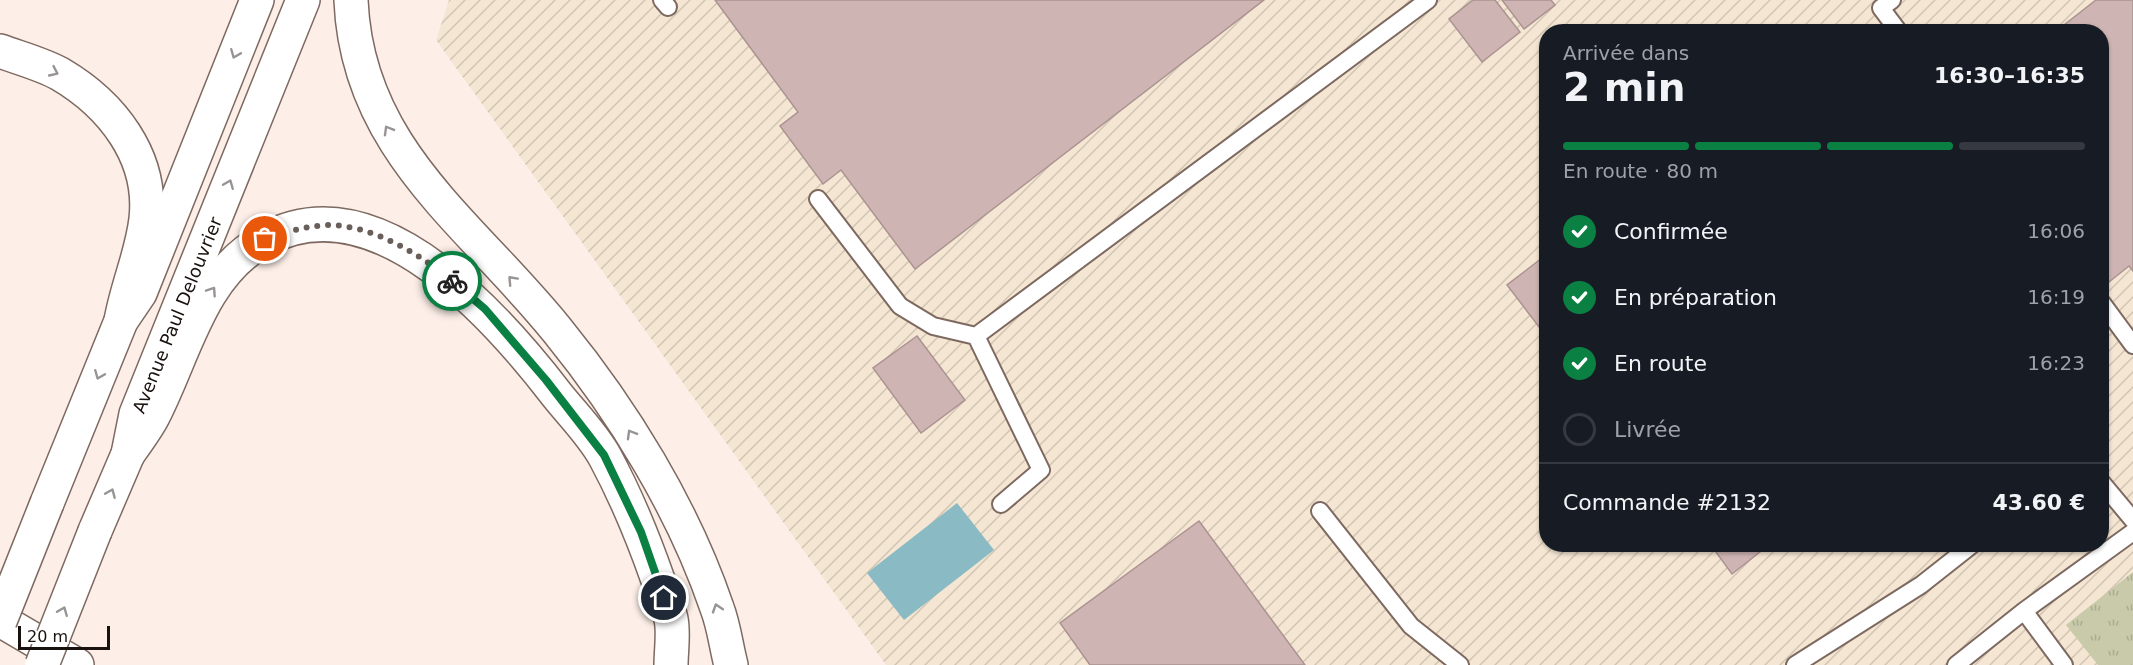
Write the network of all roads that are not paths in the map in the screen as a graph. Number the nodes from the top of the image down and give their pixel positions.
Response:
1 (257, 0) edge
2 (303, 0) edge
3 (351, 0) edge
4 (1428, 0) edge
5 (1892, 0) edge
6 (1893, 24) edge
7 (0, 51) edge
8 (818, 199) dead end
9 (2109, 312) edge
10 (121, 321) junction
11 (976, 336) junction
12 (2133, 345) edge
13 (128, 454) junction
14 (2109, 491) edge
15 (1001, 504) dead end
16 (1320, 511) dead end
17 (2133, 520) edge
18 (2133, 532) edge
19 (2109, 549) edge
20 (1963, 552) edge
21 (2105, 552) edge
22 (2024, 611) junction
23 (0, 620) edge
24 (42, 665) edge
25 (77, 665) edge
26 (671, 665) edge
27 (731, 665) edge
28 (1460, 665) edge
29 (1795, 665) edge
30 (1956, 665) edge
31 (2064, 665) edge

1 -> 10 main road
13 -> 2 main road, Avenue Paul Delouvrier
27 -> 3 main road
4 - 11 lane
5 - 6 lane
7 -> 10 main road
8 - 11 lane
9 - 12 lane
10 -> 23 main road, bridge
11 - 15 lane
24 -> 13 main road, Avenue Paul Delouvrier, bridge
13 -> 26 main road
14 - 17 lane
16 - 28 lane
18 - 19 lane
20 - 29 lane
21 - 22 lane
22 - 30 lane
22 - 31 lane
23 - 25 main road

